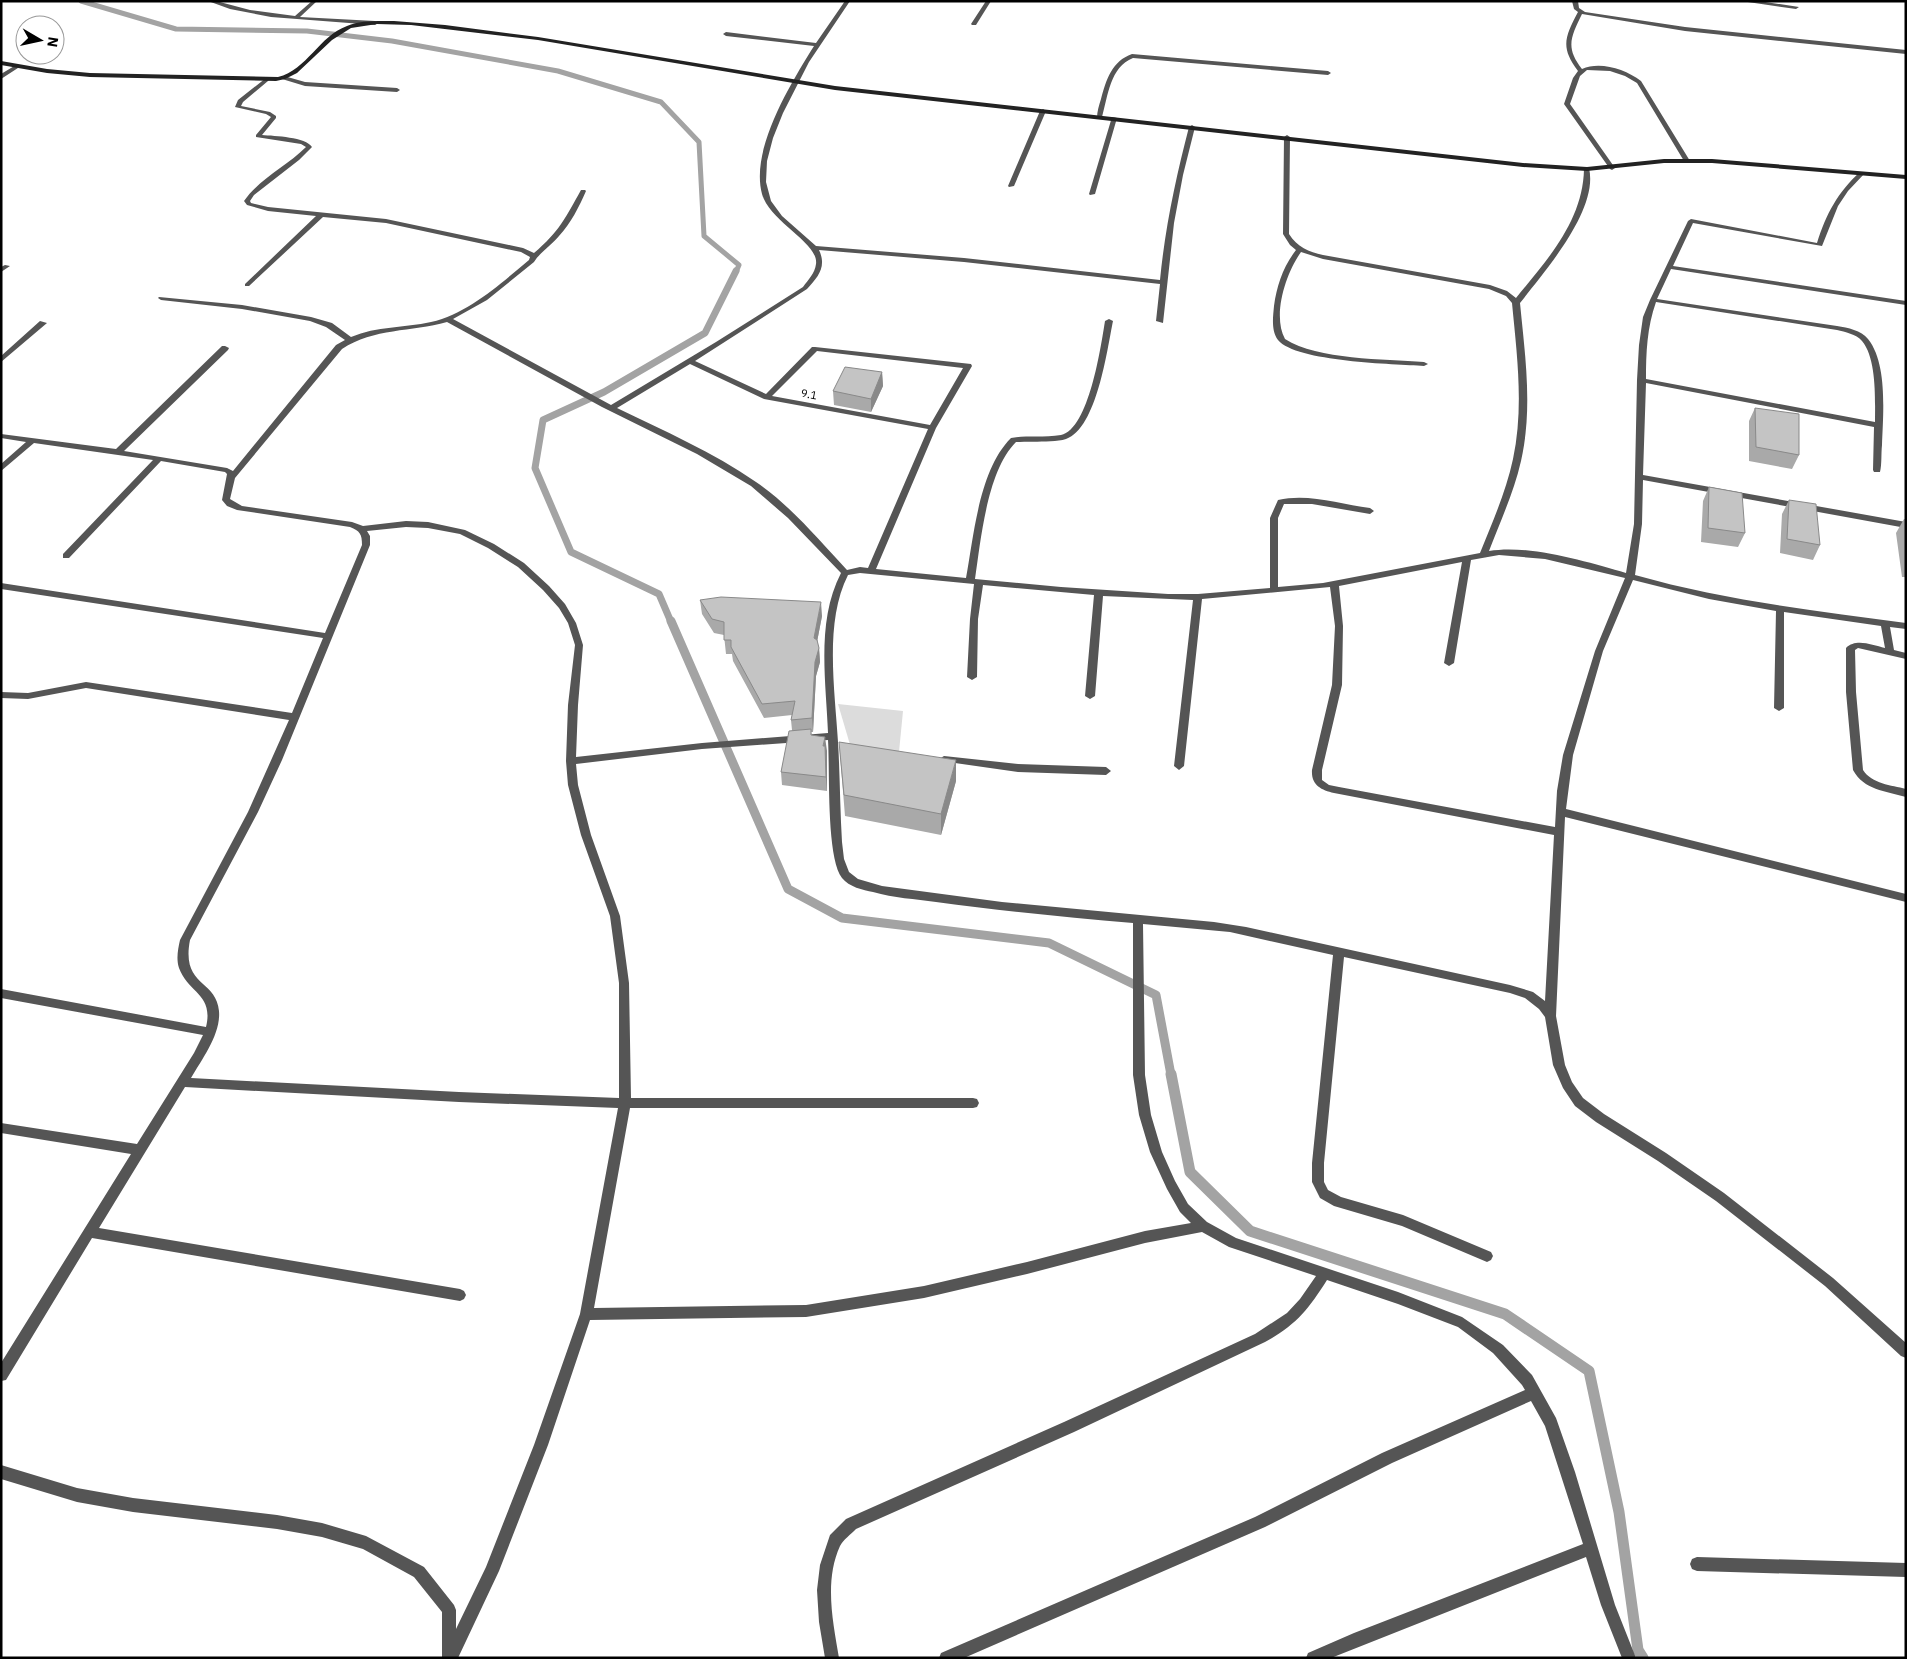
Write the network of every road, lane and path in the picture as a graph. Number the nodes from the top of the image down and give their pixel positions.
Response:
1 (210, 1) edge
2 (315, 1) edge
3 (848, 1) edge
4 (988, 1) edge
5 (1575, 1) edge
6 (1744, 1) edge
7 (1796, 7) dead end
8 (1580, 12) junction
9 (297, 17) junction
10 (376, 23) junction
11 (974, 24) dead end
12 (726, 34) dead end
13 (819, 45) junction
14 (1906, 52) edge
15 (1, 63) edge
16 (18, 66) junction
17 (1580, 72) junction
18 (1328, 73) dead end
19 (1, 77) edge
20 (284, 78) junction
21 (266, 80) junction
22 (795, 82) junction
23 (398, 90) dead end
24 (1043, 110) junction
25 (1099, 116) junction
26 (1114, 118) junction
27 (1192, 127) junction
28 (1287, 138) junction
29 (1686, 161) junction
30 (1612, 168) junction
31 (1586, 169) junction
32 (1862, 173) junction
33 (1906, 177) edge
34 (1011, 186) dead end
35 (582, 190) dead end
36 (1092, 194) dead end
37 (322, 214) junction
38 (814, 248) junction
39 (1299, 250) junction
40 (534, 256) junction
41 (1669, 267) junction
42 (1162, 282) junction
43 (247, 285) dead end
44 (161, 298) dead end
45 (1653, 300) junction
46 (1516, 303) junction
47 (1906, 303) edge
48 (447, 320) junction
49 (1160, 321) dead end
50 (1109, 322) dead end
51 (43, 323) dead end
52 (350, 339) junction
53 (225, 348) dead end
54 (1, 360) edge
55 (689, 361) junction
56 (1424, 364) dead end
57 (1641, 380) junction
58 (767, 397) junction
59 (608, 406) junction
60 (1877, 425) junction
61 (932, 428) junction
62 (1, 436) edge
63 (32, 440) junction
64 (118, 452) junction
65 (159, 459) junction
66 (1, 469) edge
67 (1876, 470) dead end
68 (1640, 477) junction
69 (232, 478) junction
70 (1370, 511) dead end
71 (1906, 525) edge
72 (362, 529) junction
73 (1483, 555) junction
74 (66, 556) dead end
75 (1467, 558) junction
76 (871, 570) junction
77 (845, 574) junction
78 (1630, 577) junction
79 (975, 582) junction
80 (1334, 584) junction
81 (1, 586) edge
82 (1274, 591) junction
83 (1099, 592) junction
84 (1198, 597) junction
85 (1780, 609) junction
86 (1885, 623) junction
87 (1906, 626) edge
88 (328, 636) junction
89 (1890, 653) junction
90 (1906, 656) edge
91 (1449, 663) dead end
92 (972, 677) dead end
93 (1, 695) edge
94 (1090, 696) dead end
95 (1779, 708) dead end
96 (294, 717) junction
97 (837, 743) junction
98 (931, 758) edge
99 (571, 761) junction
100 (1179, 766) dead end
101 (1106, 771) dead end
102 (1906, 793) edge
103 (1561, 812) junction
104 (1560, 832) junction
105 (1906, 898) edge
106 (1138, 919) junction
107 (1339, 952) junction
108 (1, 993) edge
109 (1550, 1016) junction
110 (210, 1032) junction
111 (181, 1082) junction
112 (625, 1103) junction
113 (973, 1103) dead end
114 (1, 1128) edge
115 (140, 1150) junction
116 (1204, 1226) junction
117 (89, 1232) junction
118 (1487, 1256) dead end
119 (1325, 1273) junction
120 (460, 1295) dead end
121 (586, 1314) junction
122 (1906, 1352) edge
123 (1, 1375) edge
124 (1534, 1393) junction
125 (1, 1472) edge
126 (1591, 1548) junction
127 (1698, 1564) dead end
128 (1906, 1570) edge
129 (450, 1658) edge
130 (832, 1658) edge
131 (946, 1658) edge
132 (1313, 1658) edge
133 (1629, 1658) edge

1 - 9 street
2 - 9 street
3 - 13 street
4 - 11 street
5 - 8 street
6 - 7 street
8 - 14 street
8 - 17 street
9 - 10 street
10 - 20 main road
10 - 22 main road
12 - 13 street
13 - 22 street
15 - 16 main road
16 - 19 street
16 - 21 main road
17 - 29 street
17 - 30 street
18 - 25 street
20 - 21 main road
20 - 23 street
21 - 37 street
22 - 24 main road
22 - 38 street
24 - 25 main road
24 - 34 street
25 - 26 main road
26 - 27 main road
26 - 36 street
27 - 28 main road
27 - 42 street
28 - 31 main road
28 - 39 street
29 - 30 main road
29 - 32 main road
30 - 31 main road
31 - 46 street
32 - 33 main road
32 - 41 street
35 - 40 street
37 - 40 street
37 - 43 street
38 - 42 street
38 - 55 street
39 - 46 street
39 - 56 street
40 - 48 street
41 - 45 street
41 - 47 street
42 - 49 street
44 - 52 street
45 - 57 street
45 - 60 street
46 - 73 street
48 - 52 street
48 - 59 street
50 - 79 street
51 - 54 street
52 - 69 street
53 - 64 street
55 - 58 street, 9.1
55 - 59 street
57 - 60 street
57 - 68 street
58 - 61 street, 9.1
58 - 61 street
59 - 77 street
60 - 67 street
61 - 76 street
62 - 63 street
63 - 64 street
63 - 66 street
64 - 65 street
65 - 69 street
65 - 74 street
68 - 71 street
68 - 78 street
69 - 72 street
70 - 82 street
72 - 88 street
72 - 99 street
73 - 75 street
73 - 78 street
75 - 80 street
75 - 91 street
76 - 77 street
76 - 79 street
77 - 97 street
78 - 85 street
78 - 103 street
79 - 83 street
79 - 92 street
80 - 82 street
80 - 104 street
81 - 88 street
82 - 84 street
83 - 84 street
83 - 94 street
84 - 100 street
85 - 86 street
85 - 95 street
86 - 87 street
86 - 89 street
88 - 96 street
89 - 90 street
89 - 102 street
93 - 96 street
96 - 110 street
97 - 99 street
97 - 106 street
98 - 101 street
99 - 112 street
103 - 104 street
103 - 105 street
104 - 109 street
106 - 107 street
106 - 116 street
107 - 109 street
107 - 118 street
108 - 110 street
109 - 122 street
110 - 111 street
111 - 112 street
111 - 115 street
112 - 113 street
112 - 121 street
114 - 115 street
115 - 117 street
116 - 119 street
116 - 121 street
117 - 120 street
117 - 123 street
119 - 124 street
119 - 130 street
121 - 129 street
124 - 126 street
124 - 131 street
125 - 129 street
126 - 132 street
126 - 133 street
127 - 128 street

